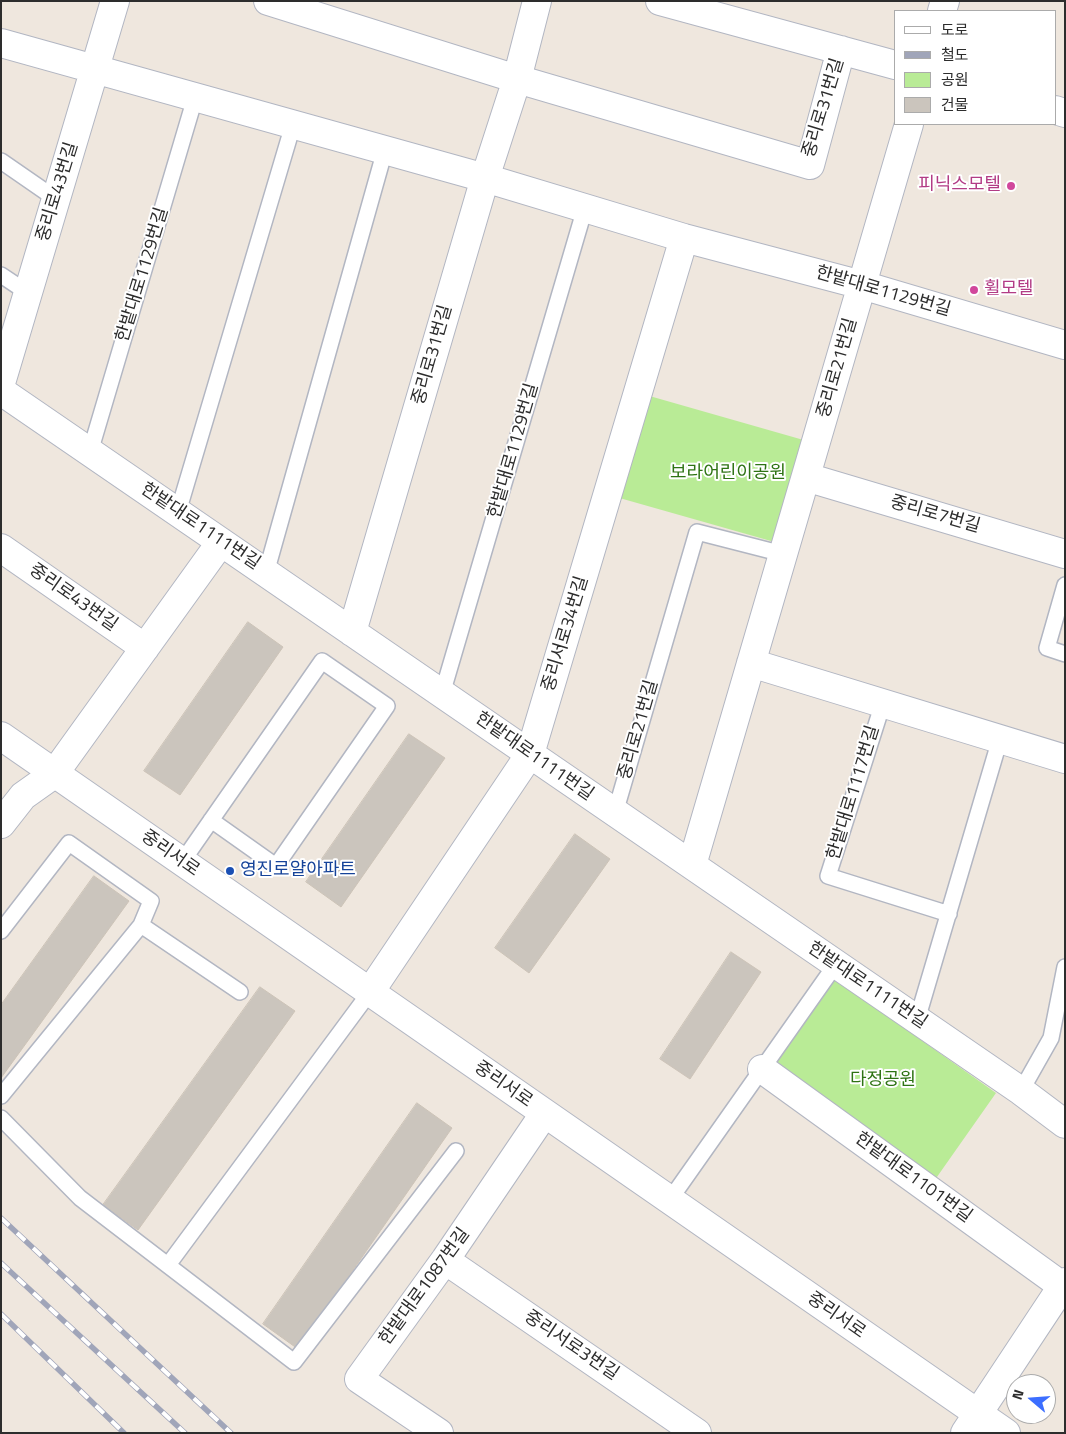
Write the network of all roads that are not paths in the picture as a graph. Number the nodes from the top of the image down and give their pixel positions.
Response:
1 (115, 1) edge
2 (268, 1) edge
3 (537, 1) edge
4 (660, 1) edge
5 (1, 43) edge
6 (841, 50) junction
7 (894, 65) edge
8 (94, 70) junction
9 (517, 79) junction
10 (195, 98) junction
11 (293, 125) junction
12 (909, 125) edge
13 (385, 150) junction
14 (1, 161) edge
15 (485, 178) junction
16 (56, 199) junction
17 (585, 208) junction
18 (684, 238) junction
19 (1, 275) edge
20 (862, 285) junction
21 (28, 293) junction
22 (1065, 345) edge
23 (1, 383) edge
24 (1, 391) edge
25 (90, 452) junction
26 (806, 477) junction
27 (178, 512) junction
28 (221, 542) junction
29 (1, 548) edge
30 (783, 554) junction
31 (1065, 554) edge
32 (266, 573) junction
33 (1065, 585) edge
34 (352, 632) junction
35 (145, 648) junction
36 (1065, 654) edge
37 (751, 663) junction
38 (442, 694) junction
39 (883, 703) junction
40 (1, 736) edge
41 (1000, 739) junction
42 (530, 754) junction
43 (1065, 759) edge
44 (54, 774) junction
45 (615, 812) junction
46 (211, 820) junction
47 (1, 824) edge
48 (182, 862) junction
49 (692, 866) junction
50 (949, 914) junction
51 (141, 926) junction
52 (1, 931) edge
53 (836, 964) junction
54 (1065, 967) edge
55 (240, 992) dead end
56 (370, 992) junction
57 (917, 1020) junction
58 (762, 1069) junction
59 (1021, 1091) junction
60 (1, 1096) edge
61 (544, 1114) junction
62 (1, 1118) edge
63 (1065, 1124) edge
64 (456, 1151) dead end
65 (669, 1201) junction
66 (445, 1260) junction
67 (168, 1265) junction
68 (1064, 1285) edge
69 (971, 1423) edge
70 (439, 1433) edge
71 (697, 1433) edge
72 (1006, 1433) edge

1 - 8 street, 중리로43번길
2 - 9 street, 중리로31번길
3 - 9 street, 중리로31번길
4 - 6 street
5 - 8 street, 한밭대로1129번길
6 - 7 street
6 - 9 street, 중리로31번길
8 - 10 street, 한밭대로1129번길
8 - 16 street, 중리로43번길
9 - 15 street, 중리로31번길
10 - 11 street, 한밭대로1129번길
10 - 25 lane, 한밭대로1129번길
11 - 13 street, 한밭대로1129번길
11 - 27 lane
12 - 20 street, 중리로21번길
13 - 15 street, 한밭대로1129번길
13 - 32 lane
14 - 16 lane
15 - 17 street, 한밭대로1129번길
15 - 34 street, 중리로31번길
16 - 21 street, 중리로43번길
17 - 18 street, 한밭대로1129번길
17 - 38 lane, 한밭대로1129번길
18 - 20 street, 한밭대로1129번길
18 - 42 street, 중리서로34번길
19 - 21 lane
20 - 22 street, 한밭대로1129번길
20 - 26 street, 중리로21번길
21 - 23 street, 중리로43번길
24 - 25 street, 한밭대로1111번길
25 - 27 street, 한밭대로1111번길
26 - 30 street, 중리로21번길
26 - 31 street, 중리로7번길
27 - 28 street, 한밭대로1111번길
28 - 32 street, 한밭대로1111번길
28 - 35 street
29 - 35 street, 중리로43번길
30 - 37 street, 중리로21번길
30 - 45 lane, 중리로21번길
32 - 34 street, 한밭대로1111번길
33 - 36 lane
34 - 38 street, 한밭대로1111번길
35 - 44 street
37 - 39 street, 한밭대로1117번길
37 - 49 street, 중리로21번길
38 - 42 street, 한밭대로1111번길
39 - 41 street, 한밭대로1117번길
39 - 50 lane, 한밭대로1117번길
40 - 44 street, 중리서로
41 - 43 street, 한밭대로1117번길
41 - 50 lane
42 - 45 street, 한밭대로1111번길
42 - 56 street, 중리서로34번길
44 - 47 street
44 - 48 street, 중리서로
45 - 49 street, 한밭대로1111번길
46 - 46 lane
46 - 48 lane
48 - 56 street, 중리서로
49 - 53 street, 한밭대로1111번길
50 - 57 lane
51 - 52 lane
51 - 55 lane
51 - 60 lane
53 - 57 street, 한밭대로1111번길
53 - 58 lane
54 - 59 lane
56 - 61 street, 중리서로
56 - 67 lane
57 - 59 street, 한밭대로1111번길
58 - 65 lane
58 - 68 street, 한밭대로1101번길
59 - 63 street, 한밭대로1111번길
61 - 65 street, 중리서로
61 - 66 street, 한밭대로1087번길
62 - 67 lane
64 - 67 lane
65 - 69 street, 중리서로
66 - 70 street, 한밭대로1087번길
66 - 71 street, 중리서로3번길
68 - 69 street
69 - 72 street, 중리서로

